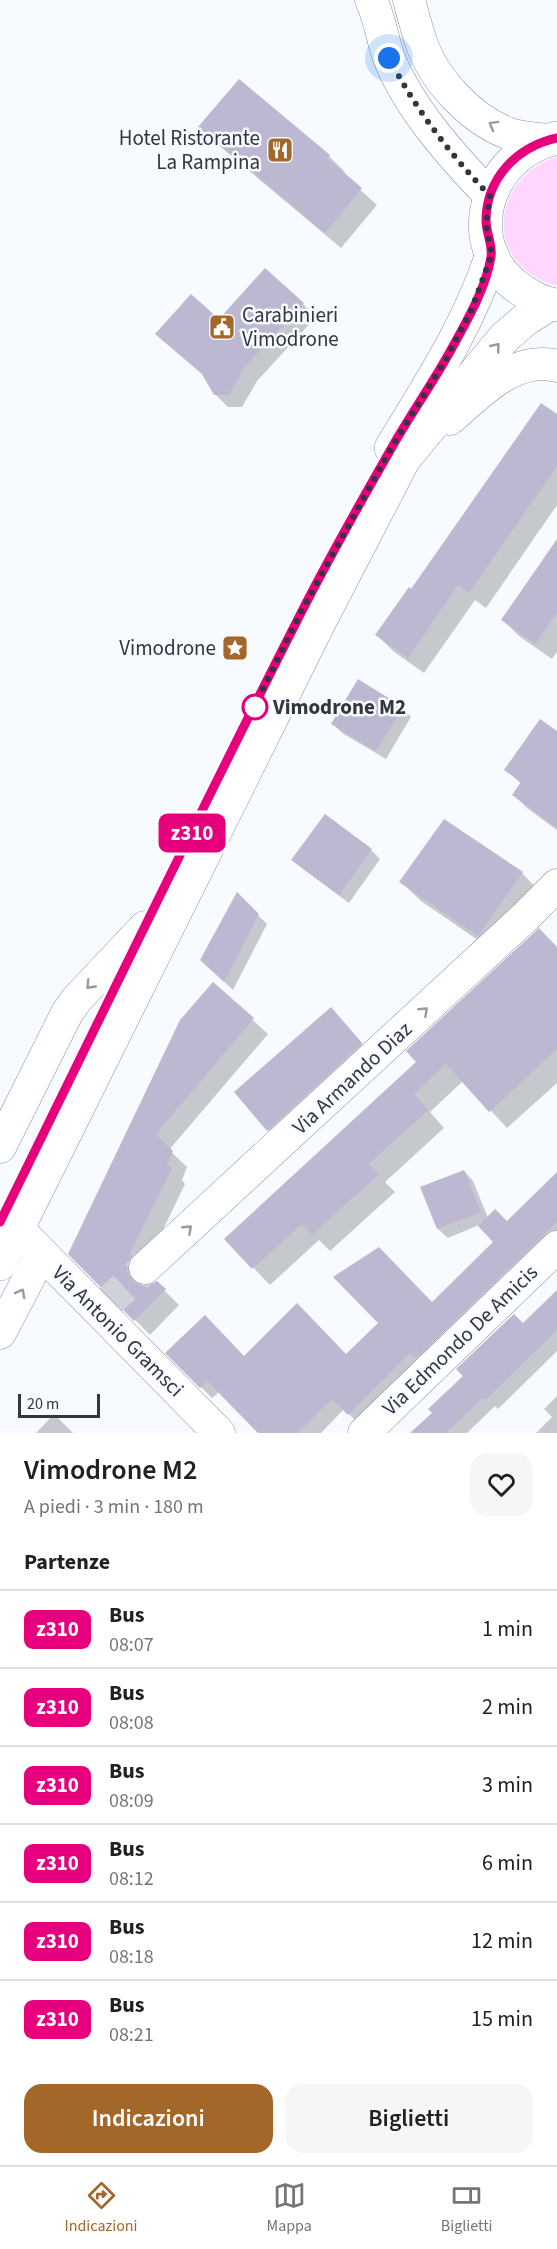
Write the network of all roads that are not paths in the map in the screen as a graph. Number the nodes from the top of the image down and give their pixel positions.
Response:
1 (371, 0) edge
2 (409, 0) edge
3 (553, 139) edge
4 (490, 196) junction
5 (492, 254) junction
6 (554, 306) edge
7 (557, 366) edge
8 (404, 459) junction
9 (557, 885) edge
10 (145, 927) junction
11 (0, 1147) edge
12 (9, 1225) edge
13 (557, 1247) edge
14 (42, 1253) junction
15 (0, 1264) edge
16 (145, 1269) tunnel mouth
17 (0, 1333) edge
18 (219, 1433) edge
19 (364, 1433) edge

1 - 4 street
3 -> 2 street
3 - 4 main road
4 - 5 main road
5 - 6 main road
5 - 10 main road
8 -> 6 main road
7 - 8 street
8 - 12 main road
16 -> 9 street, Via Armando Diaz
10 -> 11 street
10 - 12 main road
12 - 14 street, Via Antonio Gramsci
12 - 15 main road
13 - 19 street, Via Edmondo De Amicis
17 -> 14 street
14 - 18 street, Via Antonio Gramsci

